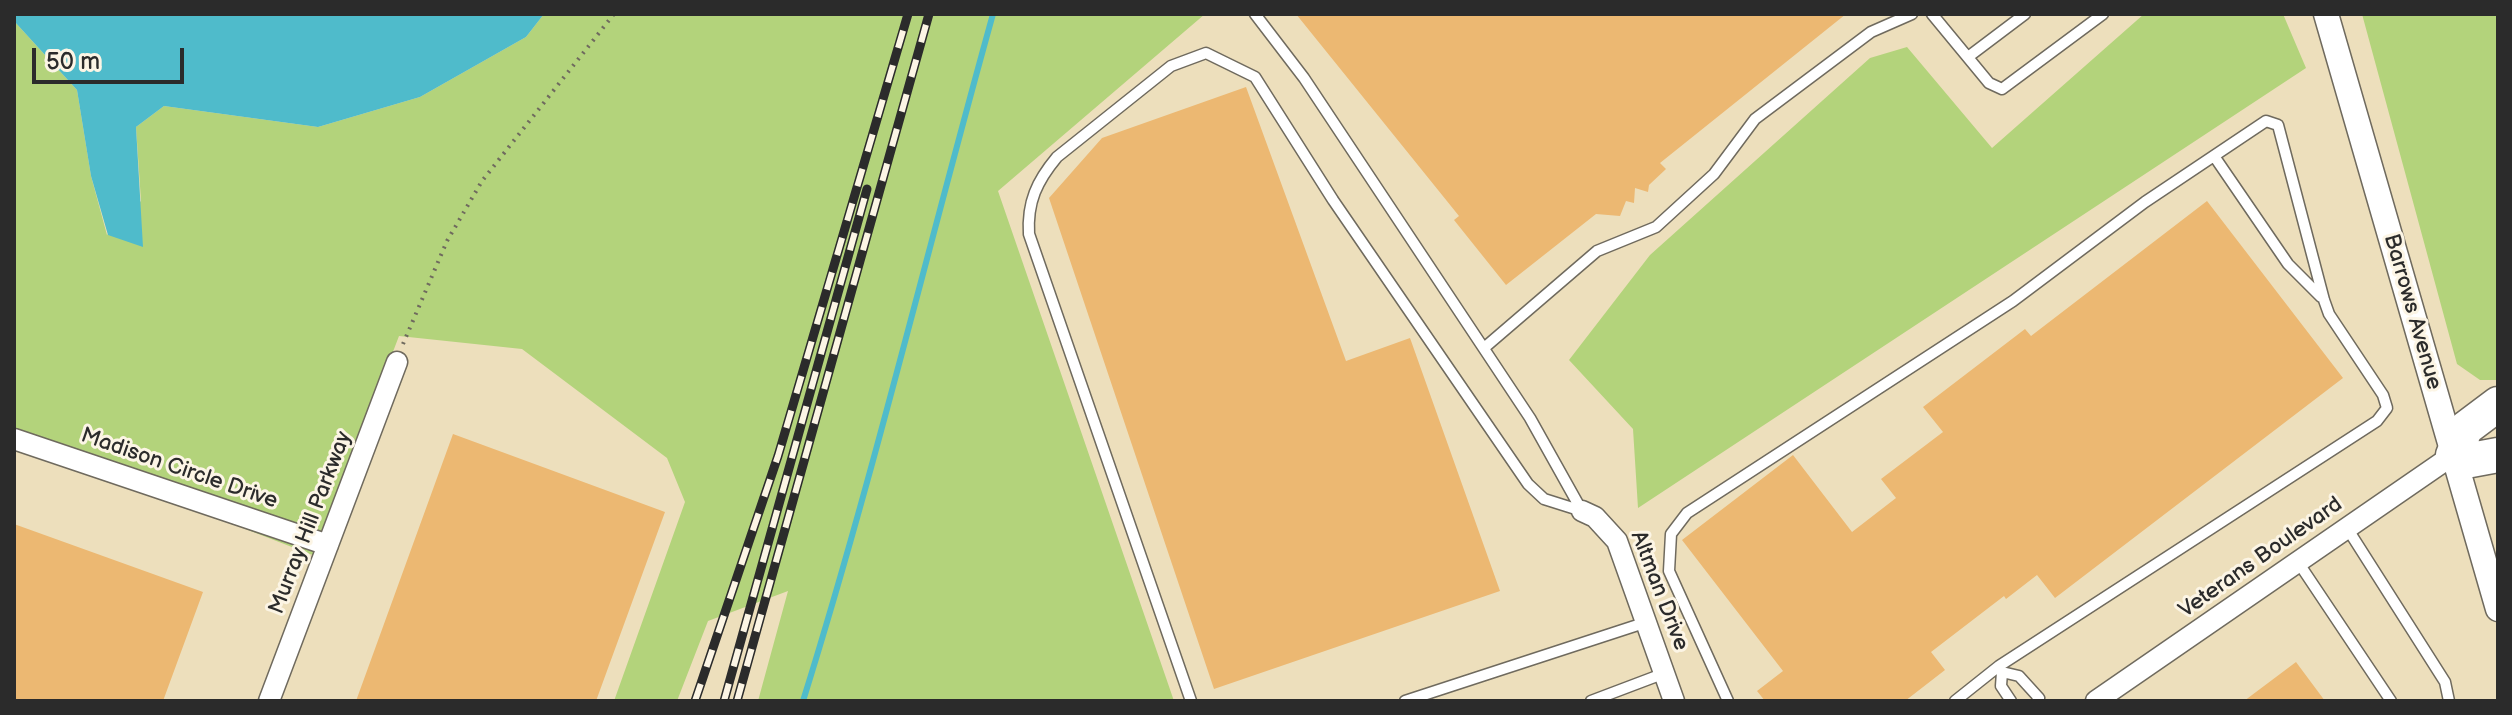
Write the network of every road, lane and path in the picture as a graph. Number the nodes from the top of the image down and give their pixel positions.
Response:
1 (614, 14) edge
2 (1255, 14) edge
3 (1912, 14) edge
4 (1932, 14) edge
5 (2025, 14) edge
6 (2103, 14) edge
7 (2326, 14) edge
8 (1968, 57) junction
9 (2214, 156) junction
10 (2324, 300) junction
11 (1484, 348) junction
12 (397, 362) joint
13 (2498, 404) edge
14 (14, 439) edge
15 (2453, 455) junction
16 (2498, 455) edge
17 (1582, 511) junction
18 (2347, 528) junction
19 (328, 545) junction
20 (2298, 562) junction
21 (2498, 609) edge
22 (1647, 622) junction
23 (2000, 669) junction
24 (1665, 673) junction
25 (2103, 699) edge
26 (269, 701) edge
27 (1191, 701) edge
28 (1405, 701) edge
29 (1591, 701) edge
30 (1674, 701) edge
31 (1728, 701) edge
32 (1955, 701) edge
33 (2011, 701) edge
34 (2037, 701) edge
35 (2391, 701) edge
36 (2449, 701) edge

1 - 12 path
2 - 11 lane
3 - 11 lane
4 - 8 lane
5 - 8 lane
6 - 8 lane
7 - 15 street, Barrows Avenue
9 - 10 lane
9 - 10 lane
9 - 31 lane
10 - 23 lane
11 - 17 lane
12 - 19 street, Murray Hill Parkway
13 - 15 highway
14 - 19 street, Madison Circle Drive
15 - 16 highway
15 - 18 street, Veterans Boulevard
15 - 21 street, Barrows Avenue
17 - 22 street, Altman Drive
17 - 27 lane
18 - 20 street, Veterans Boulevard
18 - 36 lane
19 - 26 street, Murray Hill Parkway
20 - 25 street, Veterans Boulevard
20 - 35 lane
22 - 24 street, Altman Drive
22 - 28 lane
23 - 32 lane
23 - 33 lane
23 - 34 lane
24 - 29 lane
24 - 30 street, Altman Drive

